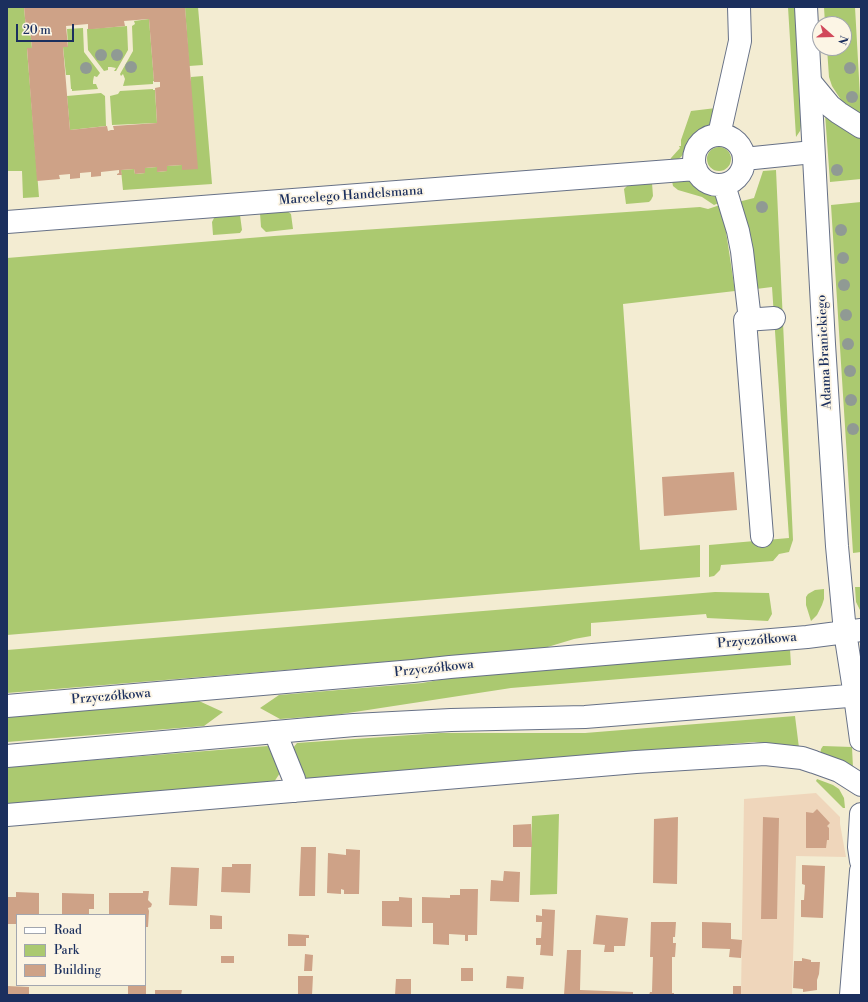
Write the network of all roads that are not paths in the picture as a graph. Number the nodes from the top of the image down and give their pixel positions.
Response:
1 (739, 7) edge
2 (806, 7) edge
3 (811, 83) junction
4 (861, 128) edge
5 (719, 135) junction
6 (813, 152) junction
7 (744, 159) junction
8 (696, 169) junction
9 (724, 185) junction
10 (7, 222) edge
11 (774, 318) dead end
12 (750, 320) junction
13 (762, 536) dead end
14 (853, 631) edge
15 (858, 696) edge
16 (7, 706) edge
17 (275, 732) junction
18 (861, 740) edge
19 (7, 756) edge
20 (861, 785) edge
21 (295, 791) junction
22 (861, 814) edge
23 (7, 815) edge
24 (861, 861) edge
25 (861, 871) edge
26 (851, 995) edge

1 - 5 main road
2 - 3 main road, Adama Branickiego
3 - 4 main road
3 - 6 main road, Adama Branickiego
5 - 7 main road
5 - 8 main road
6 - 7 main road
6 - 14 main road, Adama Branickiego
7 - 9 main road
8 - 9 main road
8 - 10 main road, Marcelego Handelsmana
9 - 12 main road
11 - 12 main road
12 - 13 main road
14 - 15 main road, Adama Branickiego
14 - 16 main road, Przyczółkowa
15 - 17 main road
15 - 18 main road, Adama Branickiego
17 - 19 main road
17 - 21 main road
20 - 21 main road
21 - 23 main road
22 - 24 main road
25 - 26 main road

